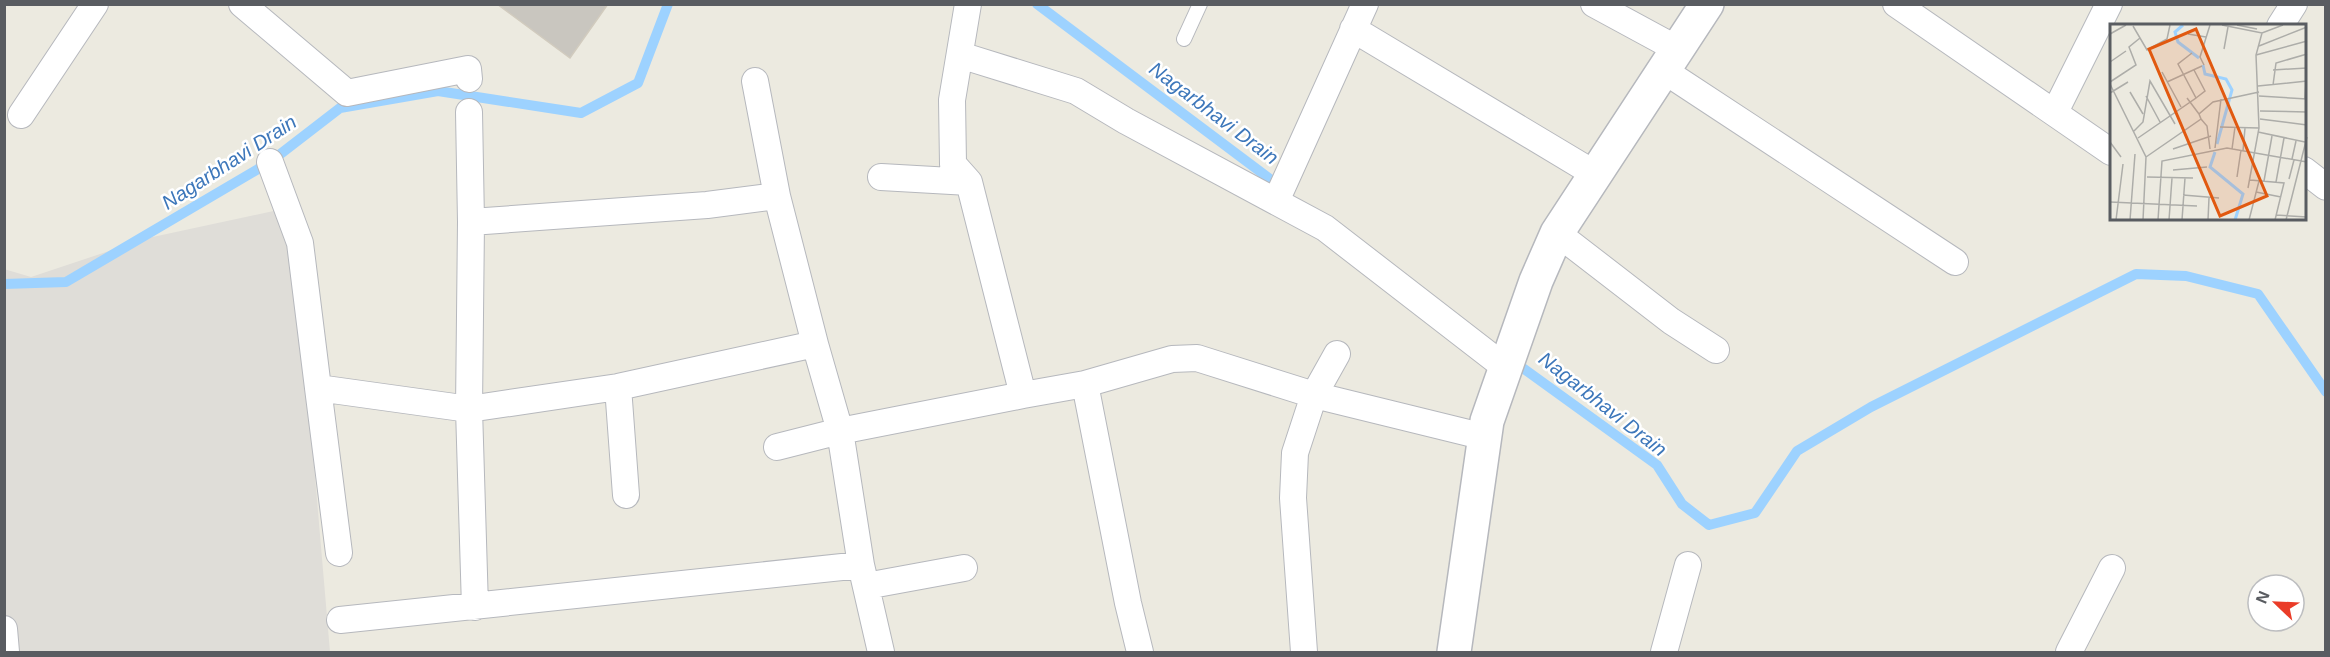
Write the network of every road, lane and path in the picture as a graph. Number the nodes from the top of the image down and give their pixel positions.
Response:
1 (95, 4) edge
2 (242, 4) edge
3 (1200, 4) edge
4 (1365, 4) edge
5 (1594, 4) edge
6 (1707, 4) edge
7 (1896, 4) edge
8 (2294, 4) edge
9 (967, 7) edge
10 (2113, 13) edge
11 (2281, 24) edge
12 (1353, 29) junction
13 (1184, 39) dead end
14 (960, 55) junction
15 (1670, 59) junction
16 (755, 81) dead end
17 (2055, 112) junction
18 (21, 115) dead end
19 (2110, 151) edge
20 (270, 162) dead end
21 (2306, 172) edge
22 (1595, 174) junction
23 (881, 177) dead end
24 (969, 182) junction
25 (2325, 187) edge
26 (777, 196) junction
27 (1276, 200) junction
28 (471, 222) junction
29 (1557, 233) junction
30 (1955, 262) dead end
31 (815, 344) junction
32 (1716, 350) dead end
33 (1337, 354) dead end
34 (1506, 368) junction
35 (1085, 384) junction
36 (618, 387) junction
37 (318, 388) junction
38 (1023, 395) junction
39 (1314, 395) junction
40 (469, 409) junction
41 (1486, 429) junction
42 (840, 431) junction
43 (777, 447) dead end
44 (626, 495) dead end
45 (339, 553) dead end
46 (1688, 566) dead end
47 (964, 568) dead end
48 (2112, 568) dead end
49 (864, 575) junction
50 (475, 607) junction
51 (340, 620) dead end
52 (4, 629) edge
53 (6, 652) edge
54 (880, 652) edge
55 (1140, 652) edge
56 (1304, 652) edge
57 (1454, 652) edge
58 (1664, 652) edge
59 (2069, 652) edge

1 - 18 street
2 - 28 street
3 - 13 lane
4 - 12 street
5 - 15 street
6 - 15 street
7 - 17 street
8 - 11 street
9 - 14 street
10 - 17 street
12 - 22 street
12 - 27 street
14 - 24 street
14 - 27 street
15 - 22 street
15 - 30 street
16 - 26 street
17 - 19 street
20 - 37 street
21 - 25 street
22 - 29 street
23 - 24 street
24 - 38 street
26 - 28 street
26 - 31 street
27 - 34 street
28 - 40 street
29 - 32 street
29 - 34 street
31 - 36 street
31 - 42 street
33 - 39 street
34 - 41 street
35 - 38 street
35 - 39 street
35 - 55 street
36 - 40 street
36 - 44 street
37 - 40 street
37 - 45 street
38 - 42 street
39 - 41 street
39 - 56 street
40 - 50 street
41 - 57 street
42 - 43 street
42 - 49 street
46 - 58 street
47 - 49 street
48 - 59 street
49 - 50 street
49 - 54 street
50 - 51 street
52 - 53 street

